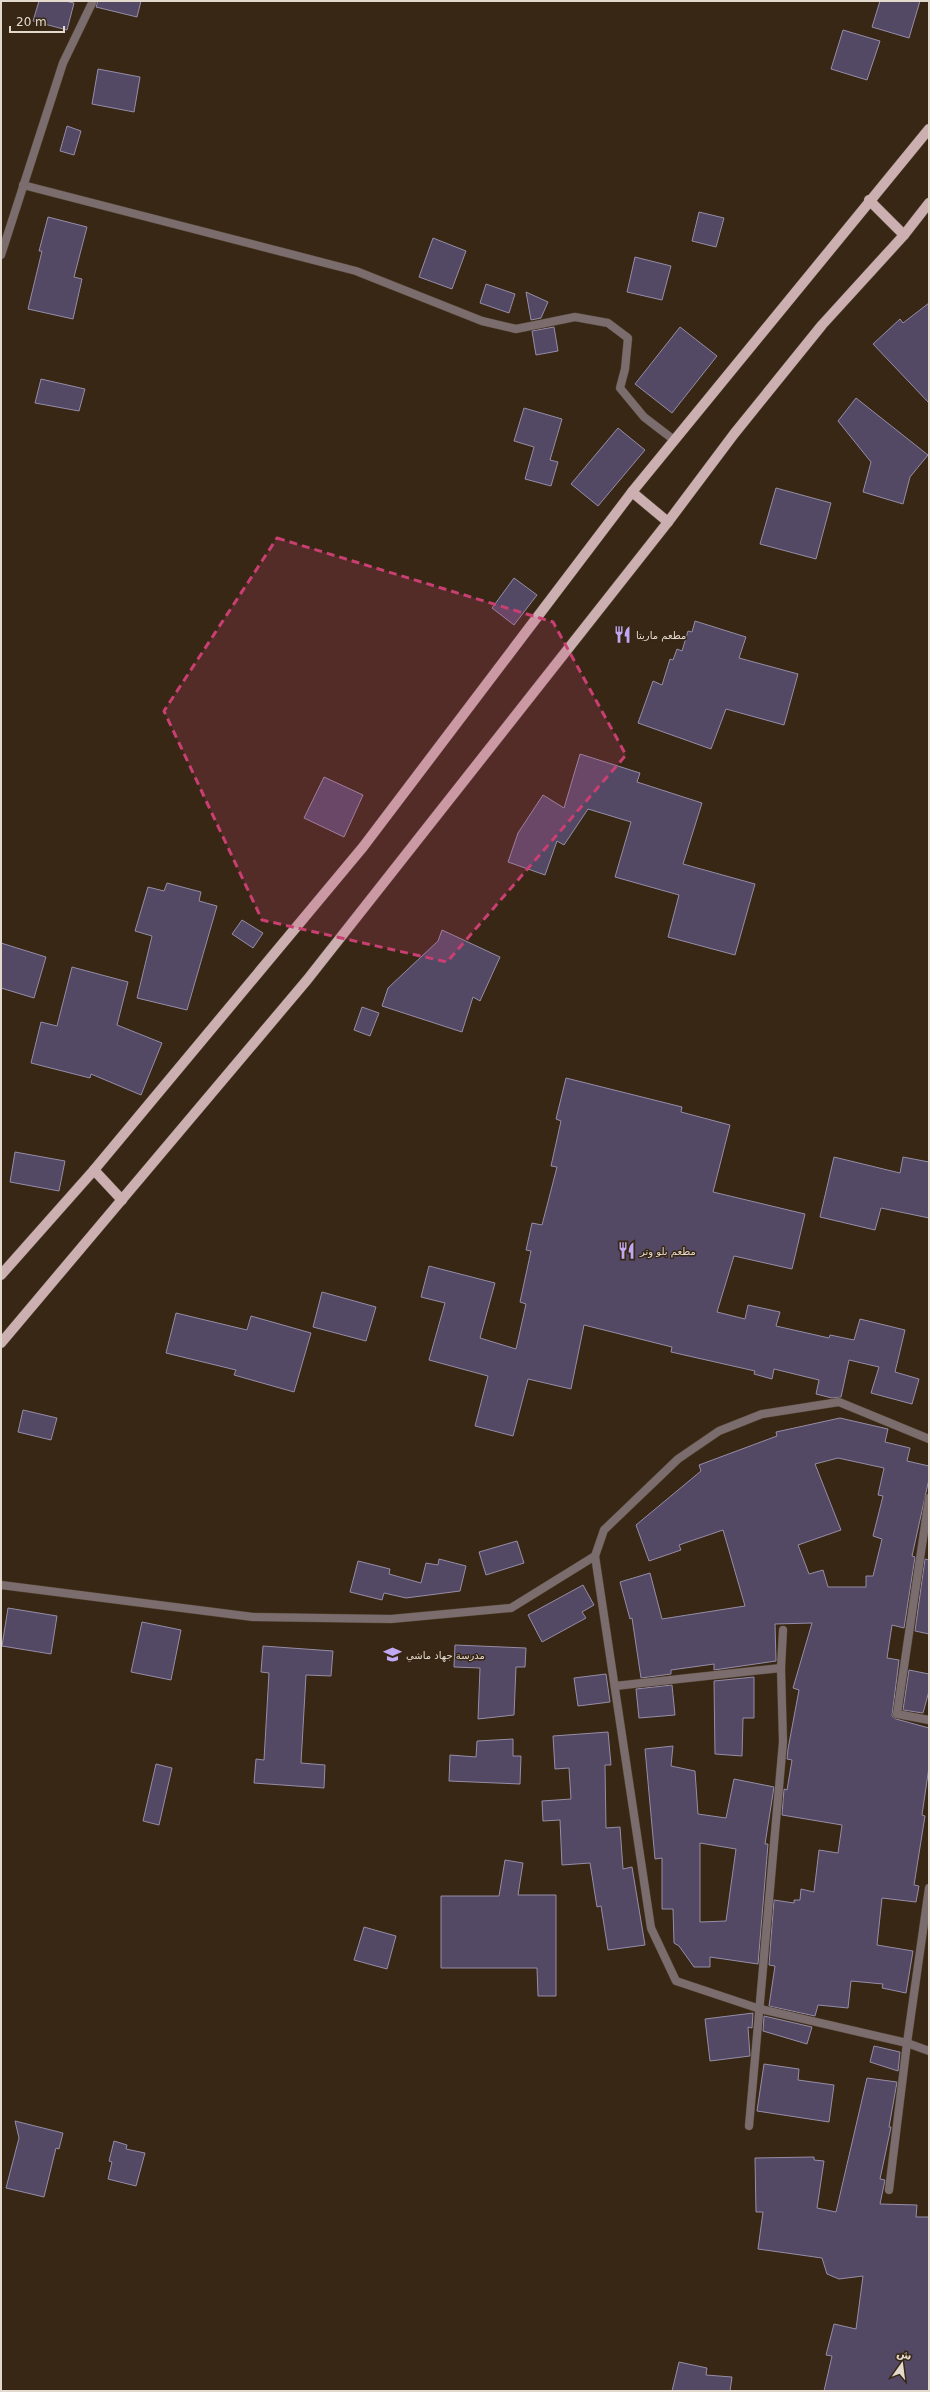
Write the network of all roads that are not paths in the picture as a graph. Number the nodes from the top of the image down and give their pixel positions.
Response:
1 (93, 1) edge
2 (929, 129) edge
3 (23, 185) junction
4 (869, 200) junction
5 (929, 202) edge
6 (904, 235) junction
7 (1, 254) edge
8 (674, 440) junction
9 (632, 492) junction
10 (668, 522) junction
11 (94, 1170) junction
12 (122, 1200) junction
13 (1, 1275) edge
14 (1, 1343) edge
15 (929, 1439) edge
16 (929, 1498) edge
17 (595, 1556) junction
18 (1, 1585) edge
19 (784, 1630) dead end
20 (781, 1668) junction
21 (615, 1686) junction
22 (929, 1720) edge
23 (929, 1888) edge
24 (760, 2009) junction
25 (907, 2043) junction
26 (929, 2051) edge
27 (749, 2126) dead end
28 (889, 2190) dead end

1 - 3 street
2 - 4 main road
3 - 7 street
3 - 8 street
4 - 6 main road
4 - 8 main road
5 - 6 main road
6 - 10 main road
8 - 9 main road
9 - 10 main road
9 - 11 main road
10 - 12 main road
11 - 12 main road
11 - 13 main road
12 - 14 main road
15 - 17 street
16 - 22 street
17 - 18 street
17 - 21 street
19 - 20 street
20 - 21 street
20 - 24 street
21 - 24 street
23 - 25 street
24 - 25 street
24 - 27 street
25 - 26 street
25 - 28 street

